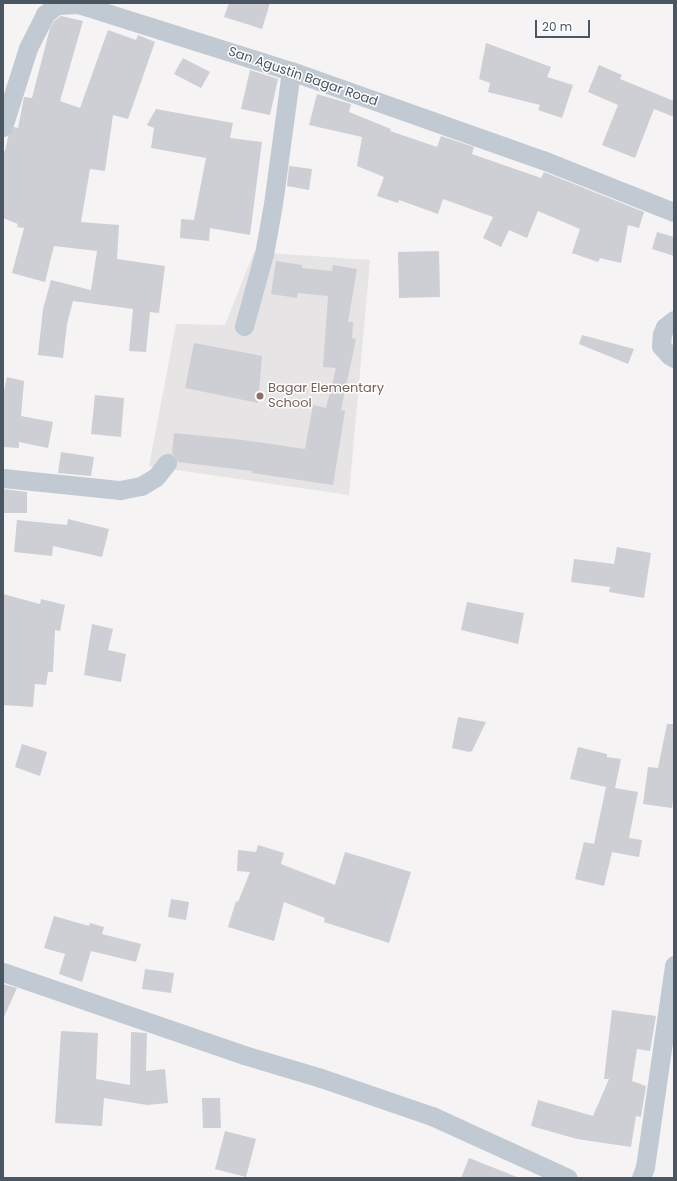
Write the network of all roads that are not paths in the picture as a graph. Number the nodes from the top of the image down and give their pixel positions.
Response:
1 (291, 71) junction
2 (3, 127) edge
3 (674, 212) edge
4 (674, 320) edge
5 (244, 326) dead end
6 (674, 358) edge
7 (167, 463) dead end
8 (3, 478) edge
9 (674, 965) edge
10 (3, 972) edge
11 (566, 1178) edge
12 (641, 1178) edge

1 - 2 street, San Agustin Bagar Road
1 - 3 street, San Agustin Bagar Road
1 - 5 street
4 - 6 street
7 - 8 street
9 - 12 street
10 - 11 street

